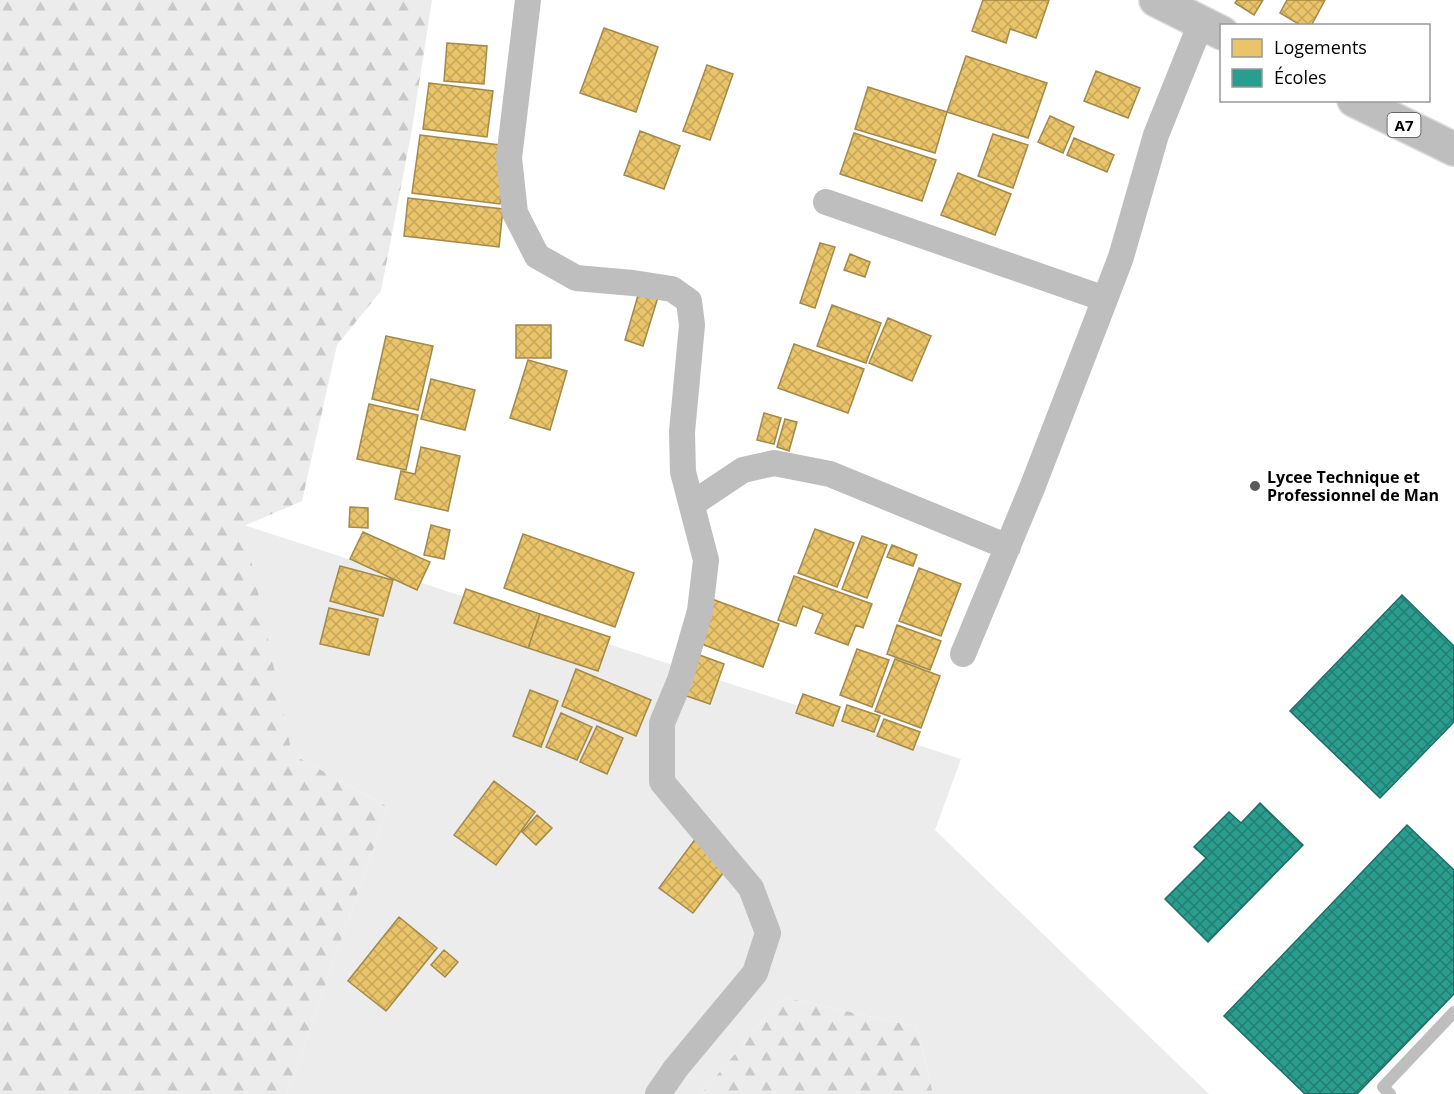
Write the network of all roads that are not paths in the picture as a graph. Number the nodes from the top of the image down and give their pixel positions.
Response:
1 (528, 0) edge
2 (1156, 0) edge
3 (1211, 28) edge
4 (1358, 102) edge
5 (1454, 149) edge
6 (826, 202) dead end
7 (1105, 299) junction
8 (692, 504) junction
9 (1008, 547) junction
10 (963, 654) dead end
11 (1454, 1012) edge
12 (658, 1094) edge
13 (1390, 1094) edge

1 - 8 street
2 - 3 main road
3 - 7 street
4 - 5 main road, A7
6 - 7 street
7 - 9 street
8 - 9 street
8 - 12 street
9 - 10 street
11 - 13 lane

